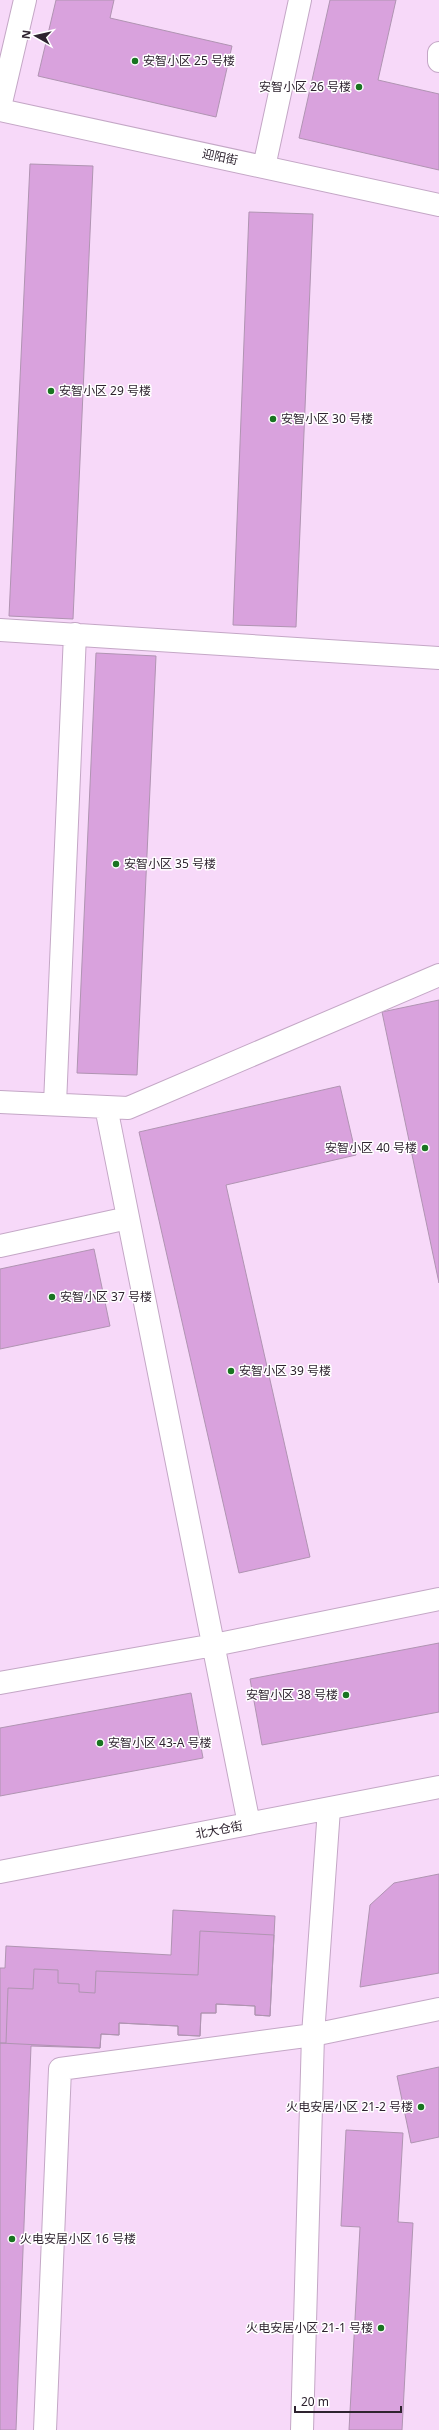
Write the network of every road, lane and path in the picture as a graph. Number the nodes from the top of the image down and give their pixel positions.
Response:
1 (25, 0) edge
2 (300, 0) edge
3 (439, 53) edge
4 (439, 61) edge
5 (0, 107) edge
6 (0, 110) edge
7 (264, 167) junction
8 (439, 205) edge
9 (0, 630) edge
10 (75, 634) junction
11 (439, 658) edge
12 (439, 975) edge
13 (0, 1102) edge
14 (55, 1104) junction
15 (106, 1107) junction
16 (128, 1218) junction
17 (0, 1246) edge
18 (439, 1599) edge
19 (214, 1645) junction
20 (0, 1683) edge
21 (439, 1788) edge
22 (329, 1809) junction
23 (249, 1824) junction
24 (0, 1872) edge
25 (439, 2009) edge
26 (313, 2035) junction
27 (45, 2430) edge
28 (302, 2430) edge

1 - 5 street
2 - 7 street
3 - 4 street
6 - 7 street, 迎阳街
7 - 8 street, 迎阳街
9 - 10 street
10 - 11 street
10 - 14 street
12 - 15 street
13 - 14 street
14 - 15 street
15 - 16 street
16 - 17 street
16 - 19 street
18 - 19 street
19 - 20 street
19 - 23 street
21 - 22 street, 北大仓街
22 - 23 street, 北大仓街
22 - 26 street
23 - 24 street, 北大仓街
25 - 26 street
26 - 27 street
26 - 28 street

